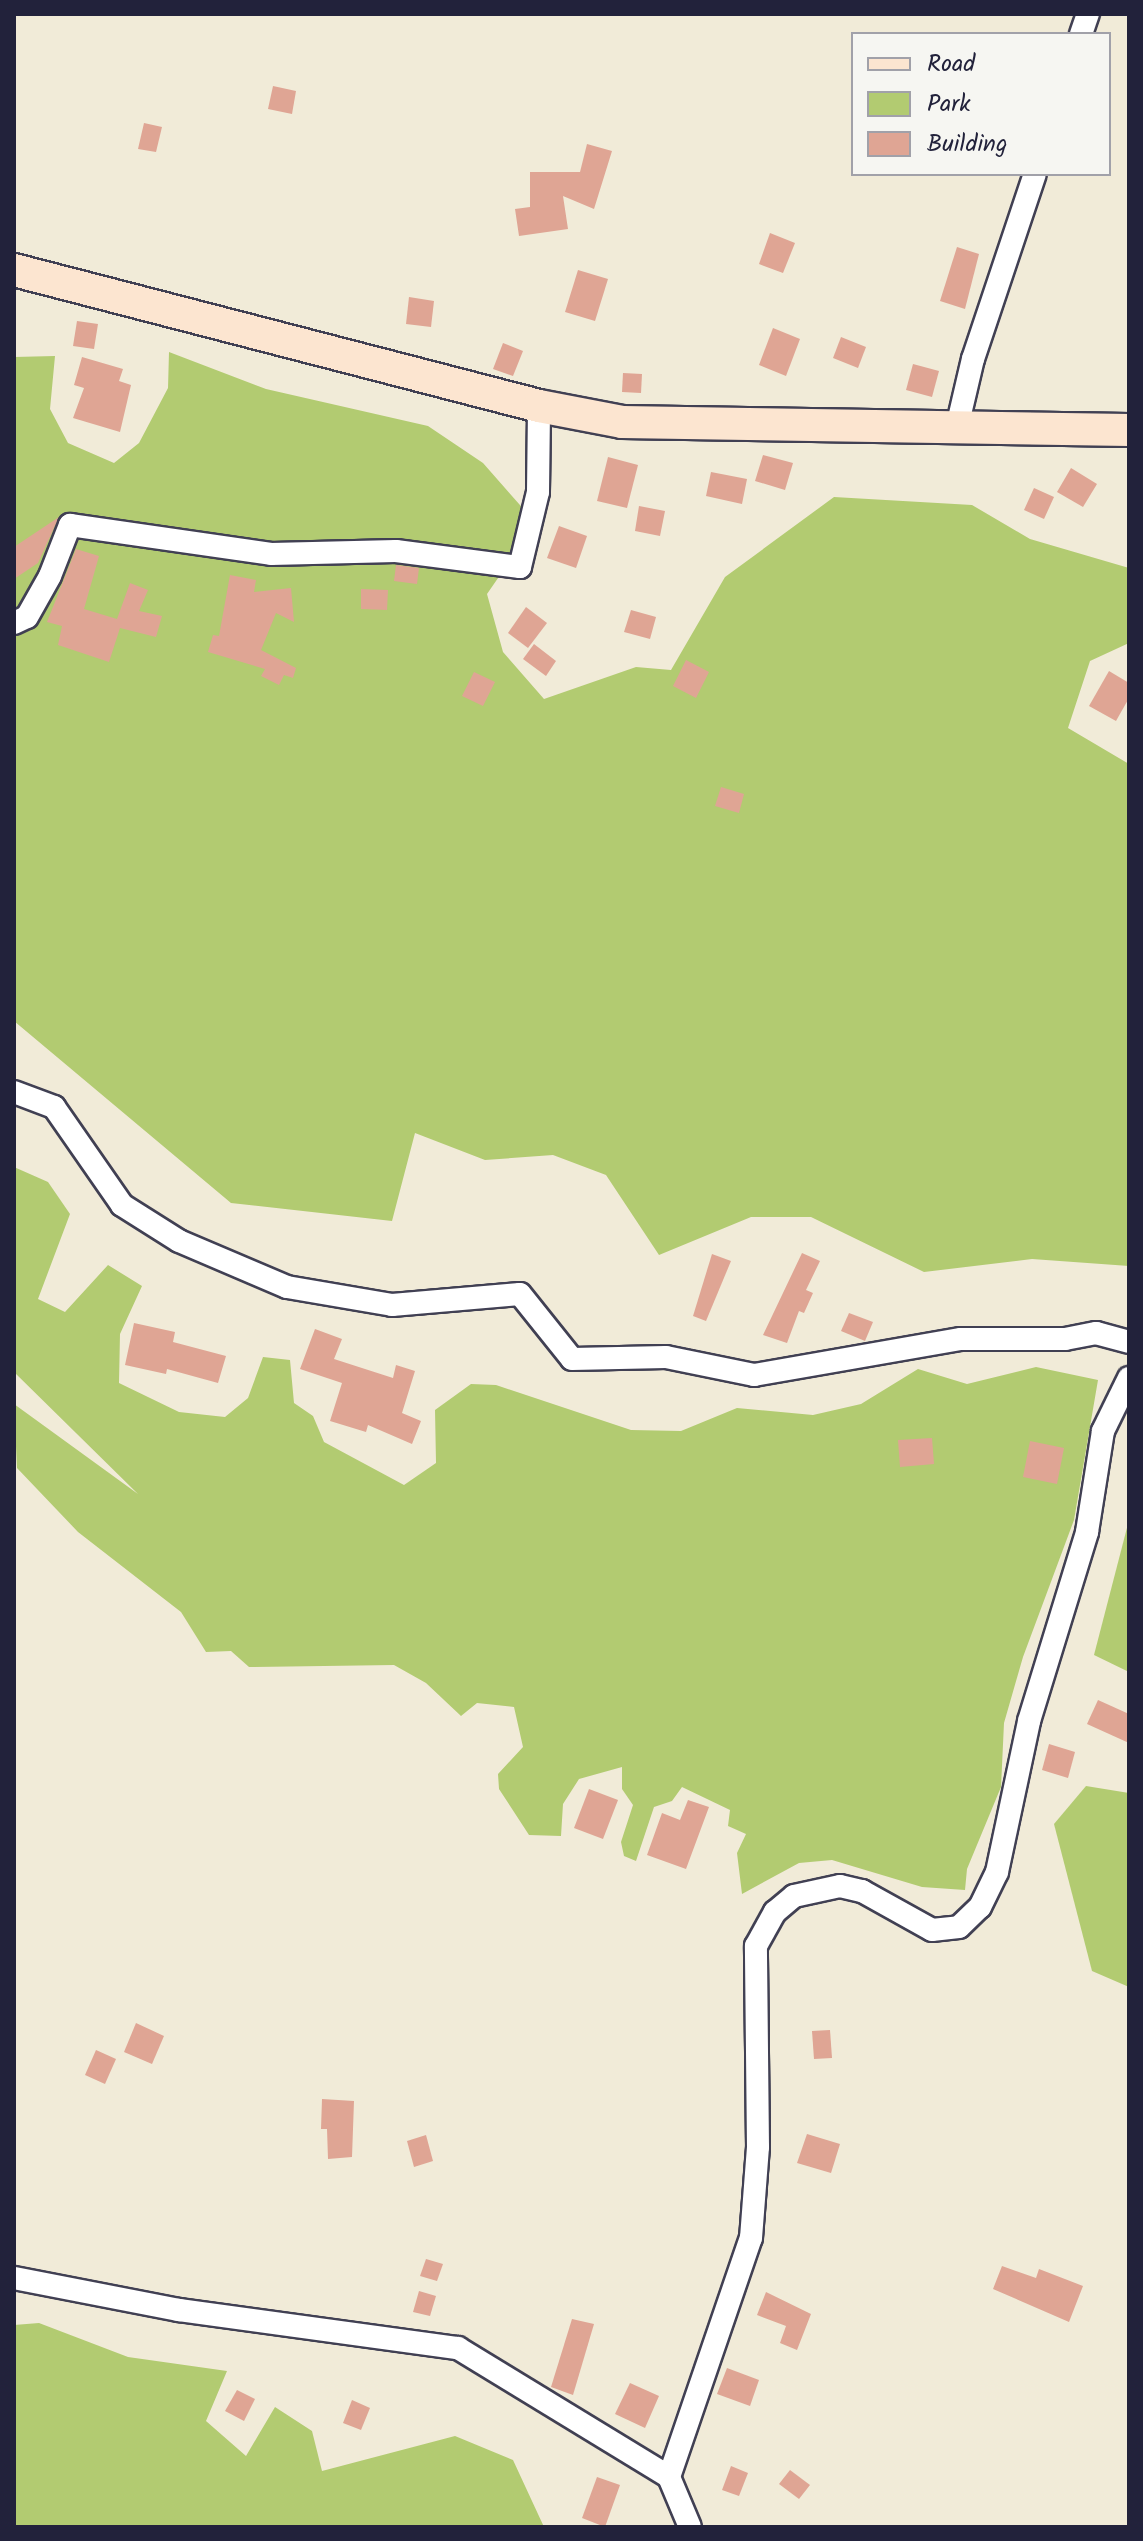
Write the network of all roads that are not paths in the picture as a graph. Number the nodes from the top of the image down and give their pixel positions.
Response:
1 (1034, 176) edge
2 (14, 270) edge
3 (539, 406) junction
4 (957, 427) junction
5 (1129, 430) edge
6 (14, 623) edge
7 (14, 1092) edge
8 (1129, 1342) edge
9 (1129, 1378) edge
10 (14, 2278) edge
11 (669, 2477) junction
12 (690, 2527) edge

1 - 4 street
2 - 3 street
3 - 4 street
3 - 6 street
4 - 5 street
7 - 8 street
9 - 11 street
10 - 11 street
11 - 12 street

